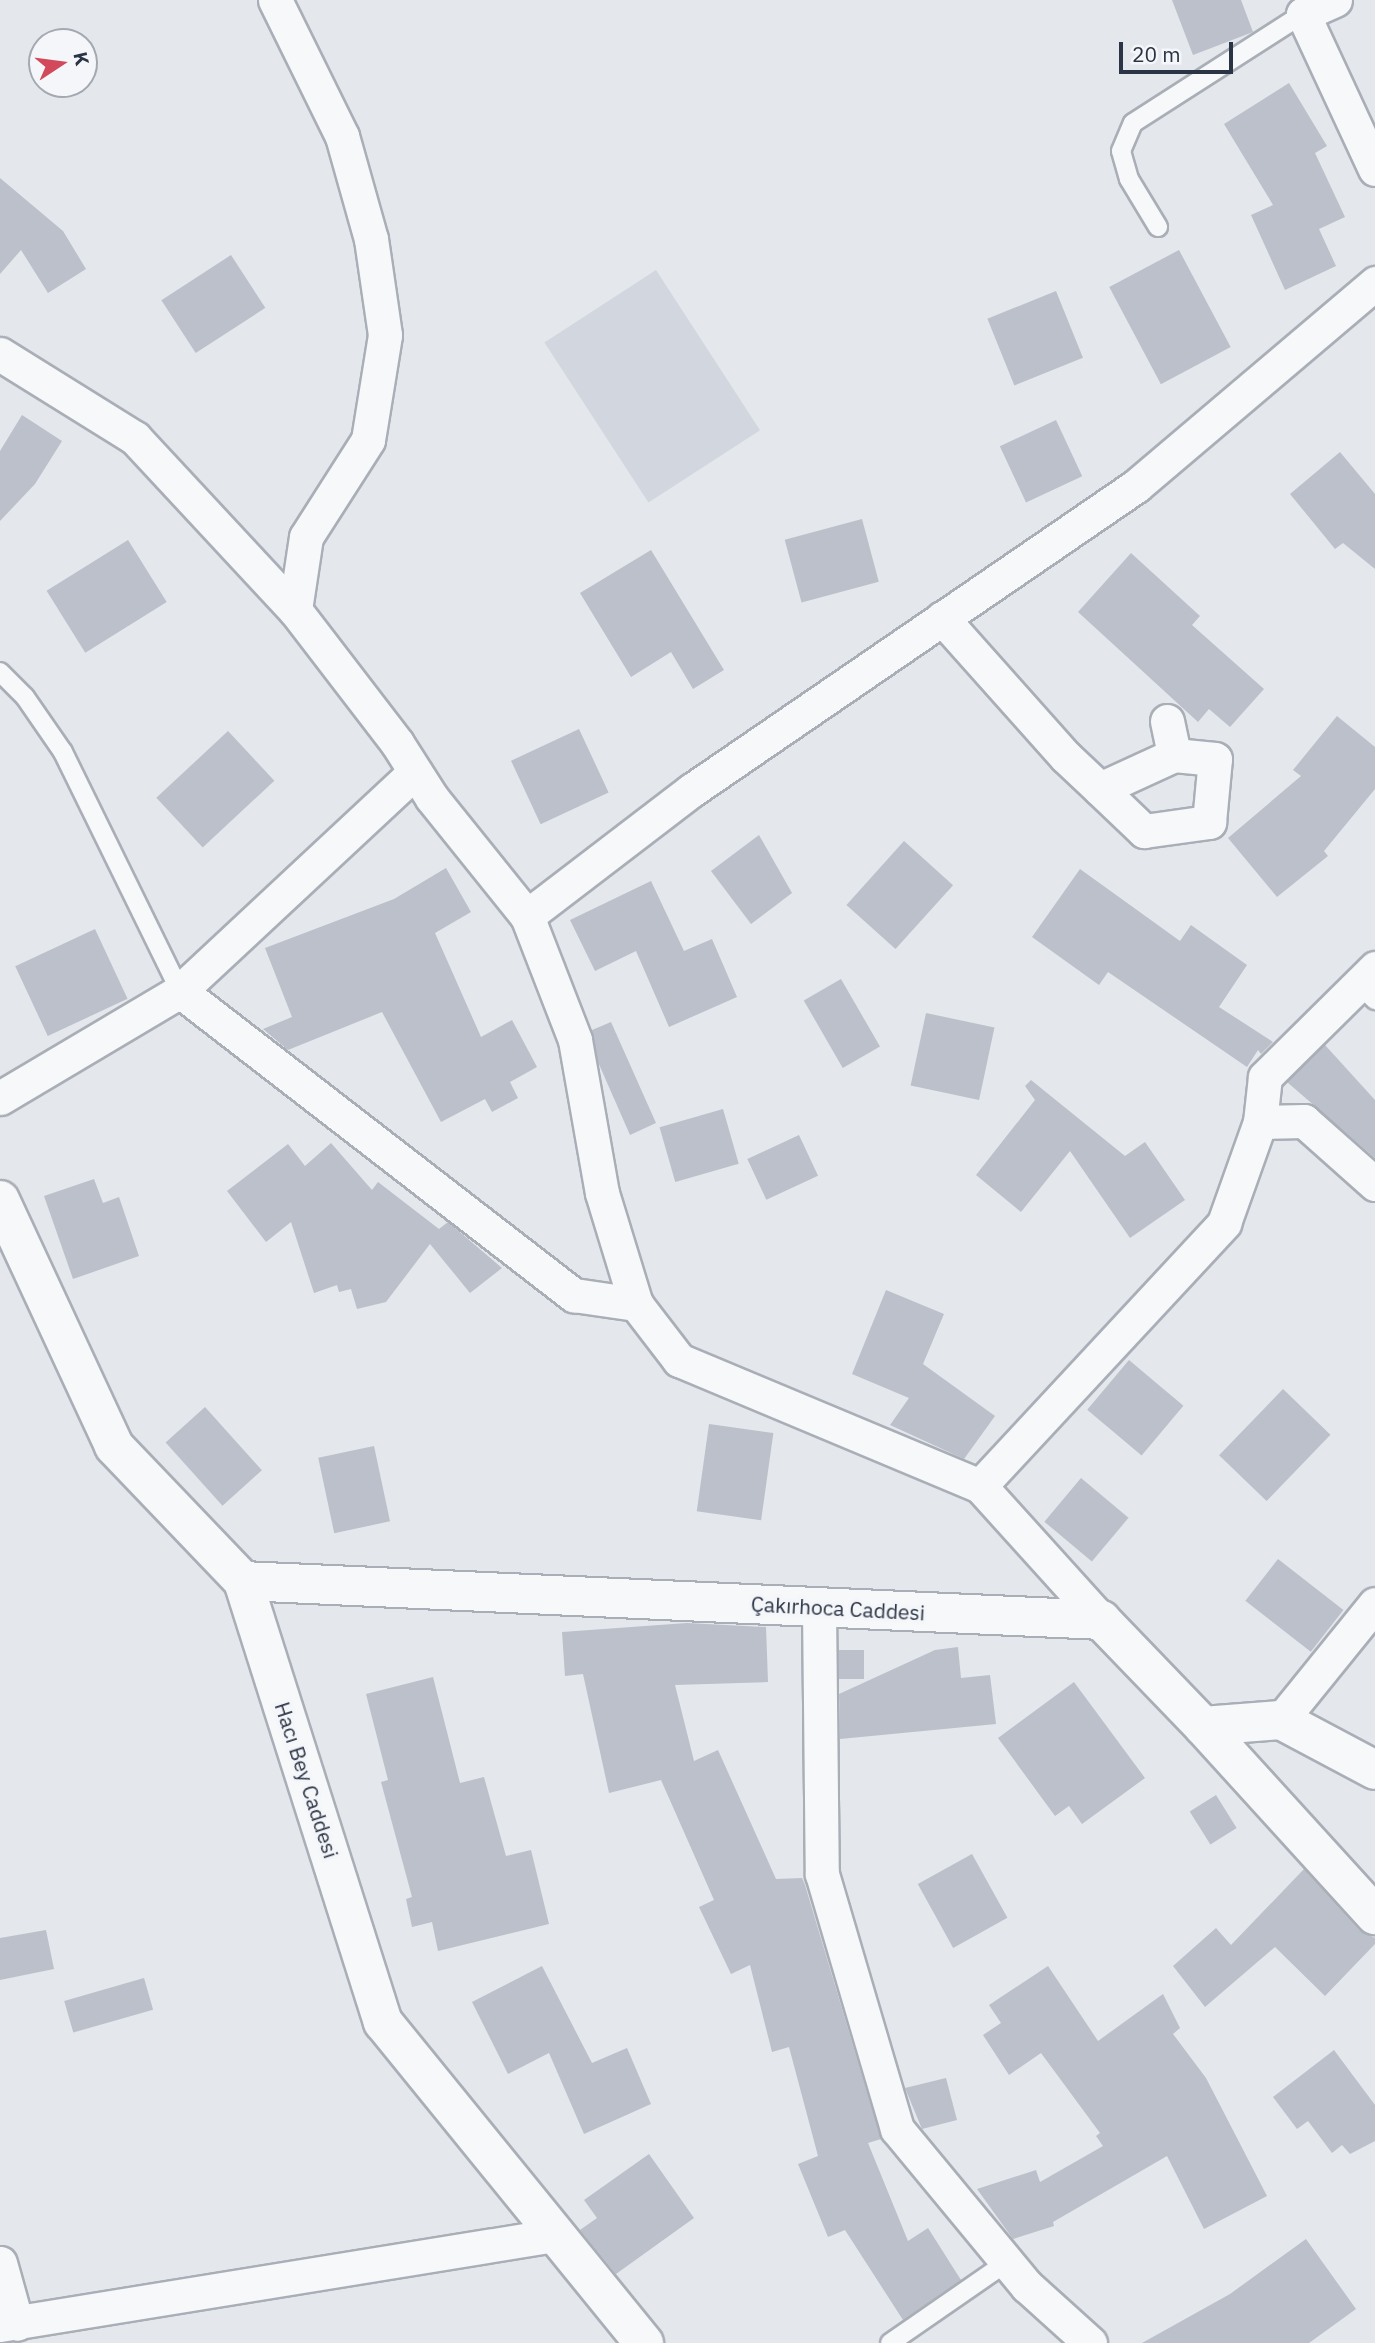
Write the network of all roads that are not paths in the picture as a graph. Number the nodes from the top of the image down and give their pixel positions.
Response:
1 (275, 0) edge
2 (1335, 0) edge
3 (1303, 14) junction
4 (1375, 169) edge
5 (1158, 227) dead end
6 (1375, 283) edge
7 (0, 354) edge
8 (295, 610) junction
9 (942, 618) junction
10 (0, 672) edge
11 (1167, 722) dead end
12 (1174, 755) junction
13 (415, 772) junction
14 (1100, 789) junction
15 (527, 916) junction
16 (1370, 984) edge
17 (180, 991) junction
18 (0, 1098) edge
19 (1260, 1122) junction
20 (1375, 1184) edge
21 (0, 1200) edge
22 (636, 1304) junction
23 (980, 1486) junction
24 (243, 1581) junction
25 (1375, 1604) edge
26 (819, 1607) junction
27 (1101, 1620) junction
28 (1281, 1720) junction
29 (1203, 1726) junction
30 (1375, 1770) edge
31 (1375, 1915) edge
32 (555, 2235) junction
33 (1007, 2262) junction
34 (0, 2263) edge
35 (8, 2324) edge
36 (644, 2343) edge
37 (890, 2343) edge
38 (1090, 2343) edge

1 - 8 street
2 - 3 street
3 - 4 street
3 - 5 lane
6 - 9 street
7 - 8 street
8 - 13 street
9 - 14 street
9 - 15 street
10 - 17 lane
11 - 12 street
12 - 14 street
12 - 14 street
13 - 15 street
13 - 17 street
15 - 22 street
16 - 19 street
17 - 18 street
17 - 22 street
19 - 20 street
19 - 23 street
21 - 24 street, Hacı Bey Caddesi
22 - 23 street
23 - 27 street
24 - 26 street, Çakırhoca Caddesi
24 - 32 street, Hacı Bey Caddesi
25 - 28 street
26 - 27 street, Çakırhoca Caddesi
26 - 33 street
27 - 29 street
28 - 29 street
28 - 30 street
29 - 31 street
32 - 35 street
32 - 36 street, Hacı Bey Caddesi
33 - 37 lane
33 - 38 street
34 - 35 street

